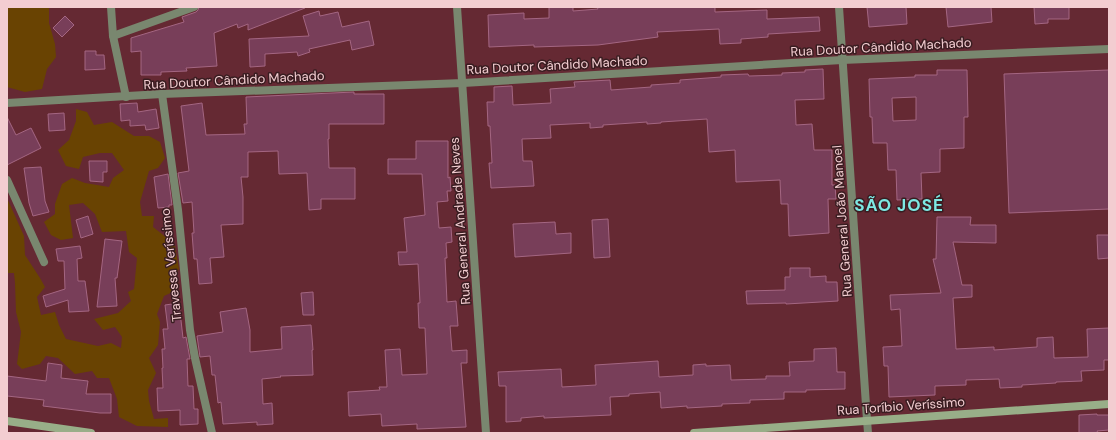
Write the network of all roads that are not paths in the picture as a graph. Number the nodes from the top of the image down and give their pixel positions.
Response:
1 (111, 7) edge
2 (194, 7) edge
3 (457, 7) edge
4 (839, 7) edge
5 (113, 36) junction
6 (1109, 49) edge
7 (842, 60) junction
8 (463, 83) junction
9 (162, 94) junction
10 (126, 97) junction
11 (7, 103) edge
12 (7, 180) edge
13 (44, 262) dead end
14 (1109, 404) edge
15 (867, 420) junction
16 (7, 421) edge
17 (91, 433) edge
18 (212, 433) edge
19 (486, 433) edge
20 (694, 433) edge
21 (868, 433) edge

1 - 5 street
2 - 5 street
3 - 8 street, Rua General Andrade Neves
4 - 7 street, Rua General João Manoel
5 - 10 street
6 - 7 street, Rua Doutor Cândido Machado
7 - 8 street, Rua Doutor Cândido Machado
7 - 15 street, Rua General João Manoel
8 - 9 street, Rua Doutor Cândido Machado
8 - 19 street, Rua General Andrade Neves
9 - 10 street, Rua Doutor Cândido Machado
9 - 18 street, Travessa Veríssimo
10 - 11 street, Rua Doutor Cândido Machado
12 - 13 street
14 - 15 main road, Rua Toríbio Veríssimo
15 - 20 main road, Rua Toríbio Veríssimo
15 - 21 street, Rua General João Manoel
16 - 17 main road

